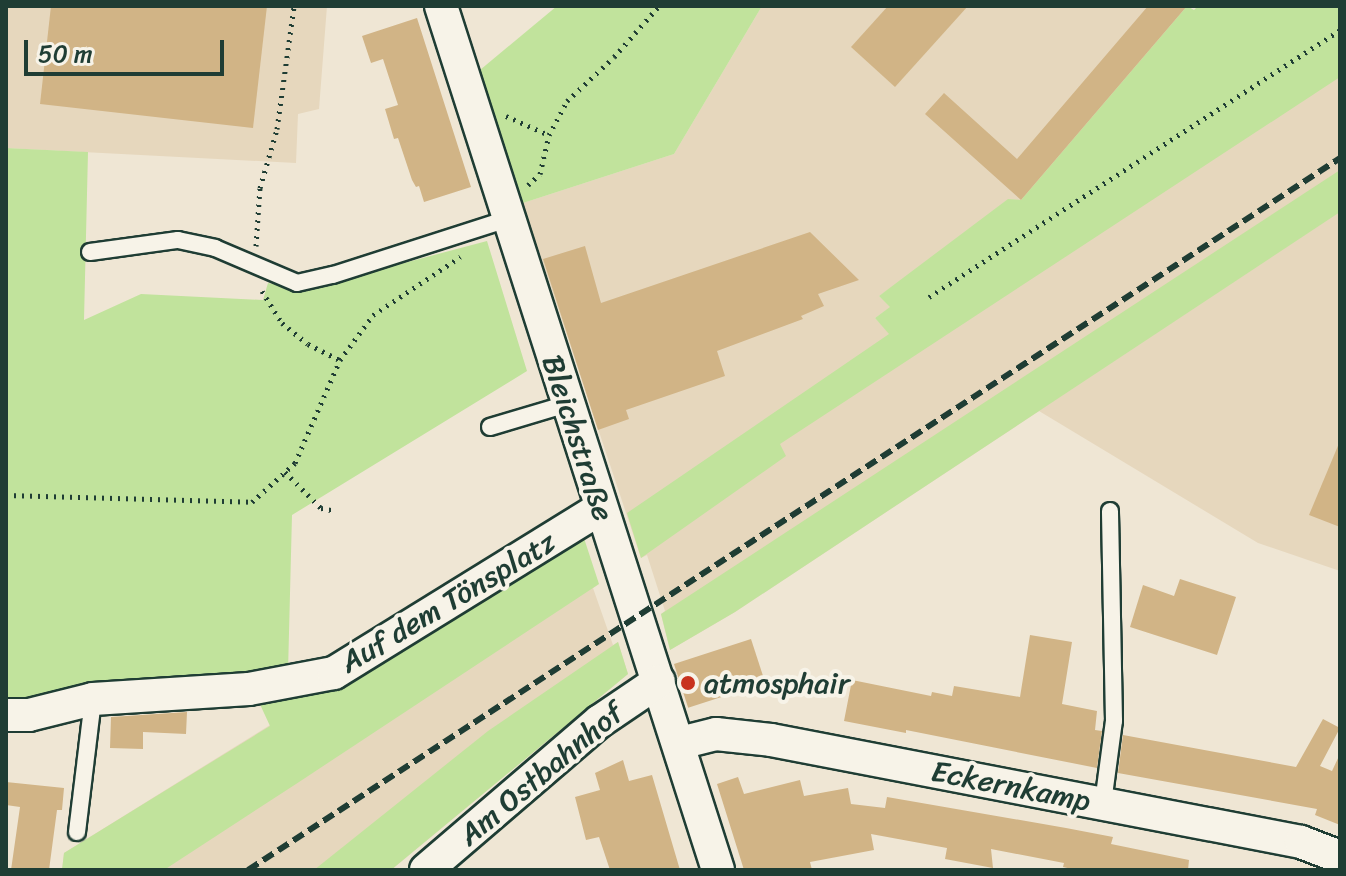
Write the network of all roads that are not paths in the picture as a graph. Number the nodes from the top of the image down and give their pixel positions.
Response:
1 (441, 6) edge
2 (504, 209) junction
3 (90, 252) dead end
4 (567, 404) junction
5 (490, 427) dead end
6 (600, 509) junction
7 (1110, 511) dead end
8 (659, 681) junction
9 (93, 699) junction
10 (6, 715) edge
11 (680, 743) junction
12 (1103, 803) junction
13 (77, 832) dead end
14 (1340, 857) edge
15 (426, 870) edge
16 (718, 870) edge

1 - 2 street, Bleichstraße
2 - 3 lane
2 - 4 street, Bleichstraße
4 - 5 lane
4 - 6 street, Bleichstraße
6 - 8 street, Bleichstraße
6 - 9 street, Auf dem Tönsplatz
7 - 12 lane
8 - 11 street, Bleichstraße
8 - 15 street, Am Ostbahnhof
9 - 10 street, Auf dem Tönsplatz
9 - 13 lane
11 - 12 street, Eckernkamp
11 - 16 street, Bleichstraße
12 - 14 street, Eckernkamp

